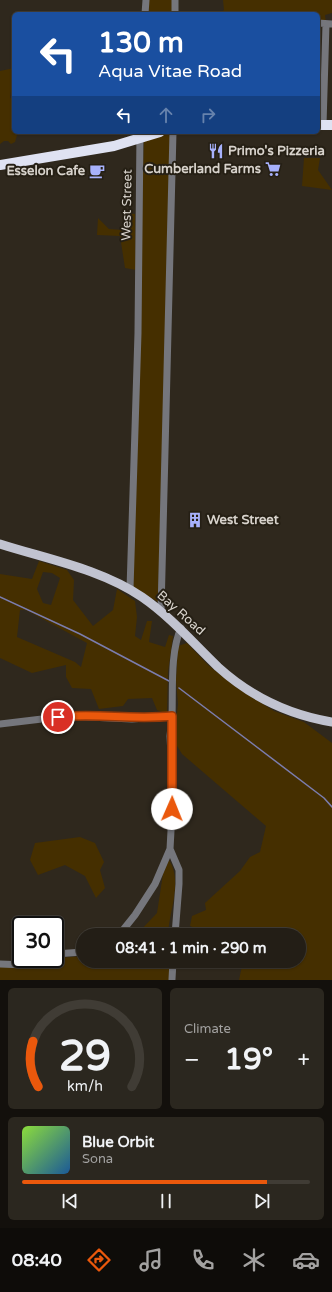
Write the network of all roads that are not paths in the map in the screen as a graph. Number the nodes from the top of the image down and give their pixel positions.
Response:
1 (146, 0) edge
2 (175, 0) edge
3 (146, 12) edge
4 (175, 12) edge
5 (329, 24) edge
6 (324, 125) edge
7 (173, 134) edge
8 (140, 135) edge
9 (0, 165) edge
10 (0, 544) edge
11 (130, 589) junction
12 (161, 612) junction
13 (181, 628) junction
14 (172, 716) junction
15 (332, 722) edge
16 (0, 724) edge
17 (170, 849) junction
18 (125, 928) edge
19 (175, 928) edge
20 (76, 952) edge
21 (64, 953) edge
22 (0, 964) edge
23 (12, 964) edge
24 (173, 968) edge
25 (172, 979) edge

1 - 3 street
2 - 4 street
5 - 6 street
7 - 12 street
8 - 9 highway
8 - 11 street, West Street
10 - 11 main road, Bay Road
11 - 12 main road, Bay Road
12 - 13 main road, Bay Road
13 - 14 street
13 - 15 main road, Bay Road
14 - 16 street
14 - 17 street
17 - 18 street
17 - 19 street
20 - 21 street
22 - 23 street
24 - 25 street

